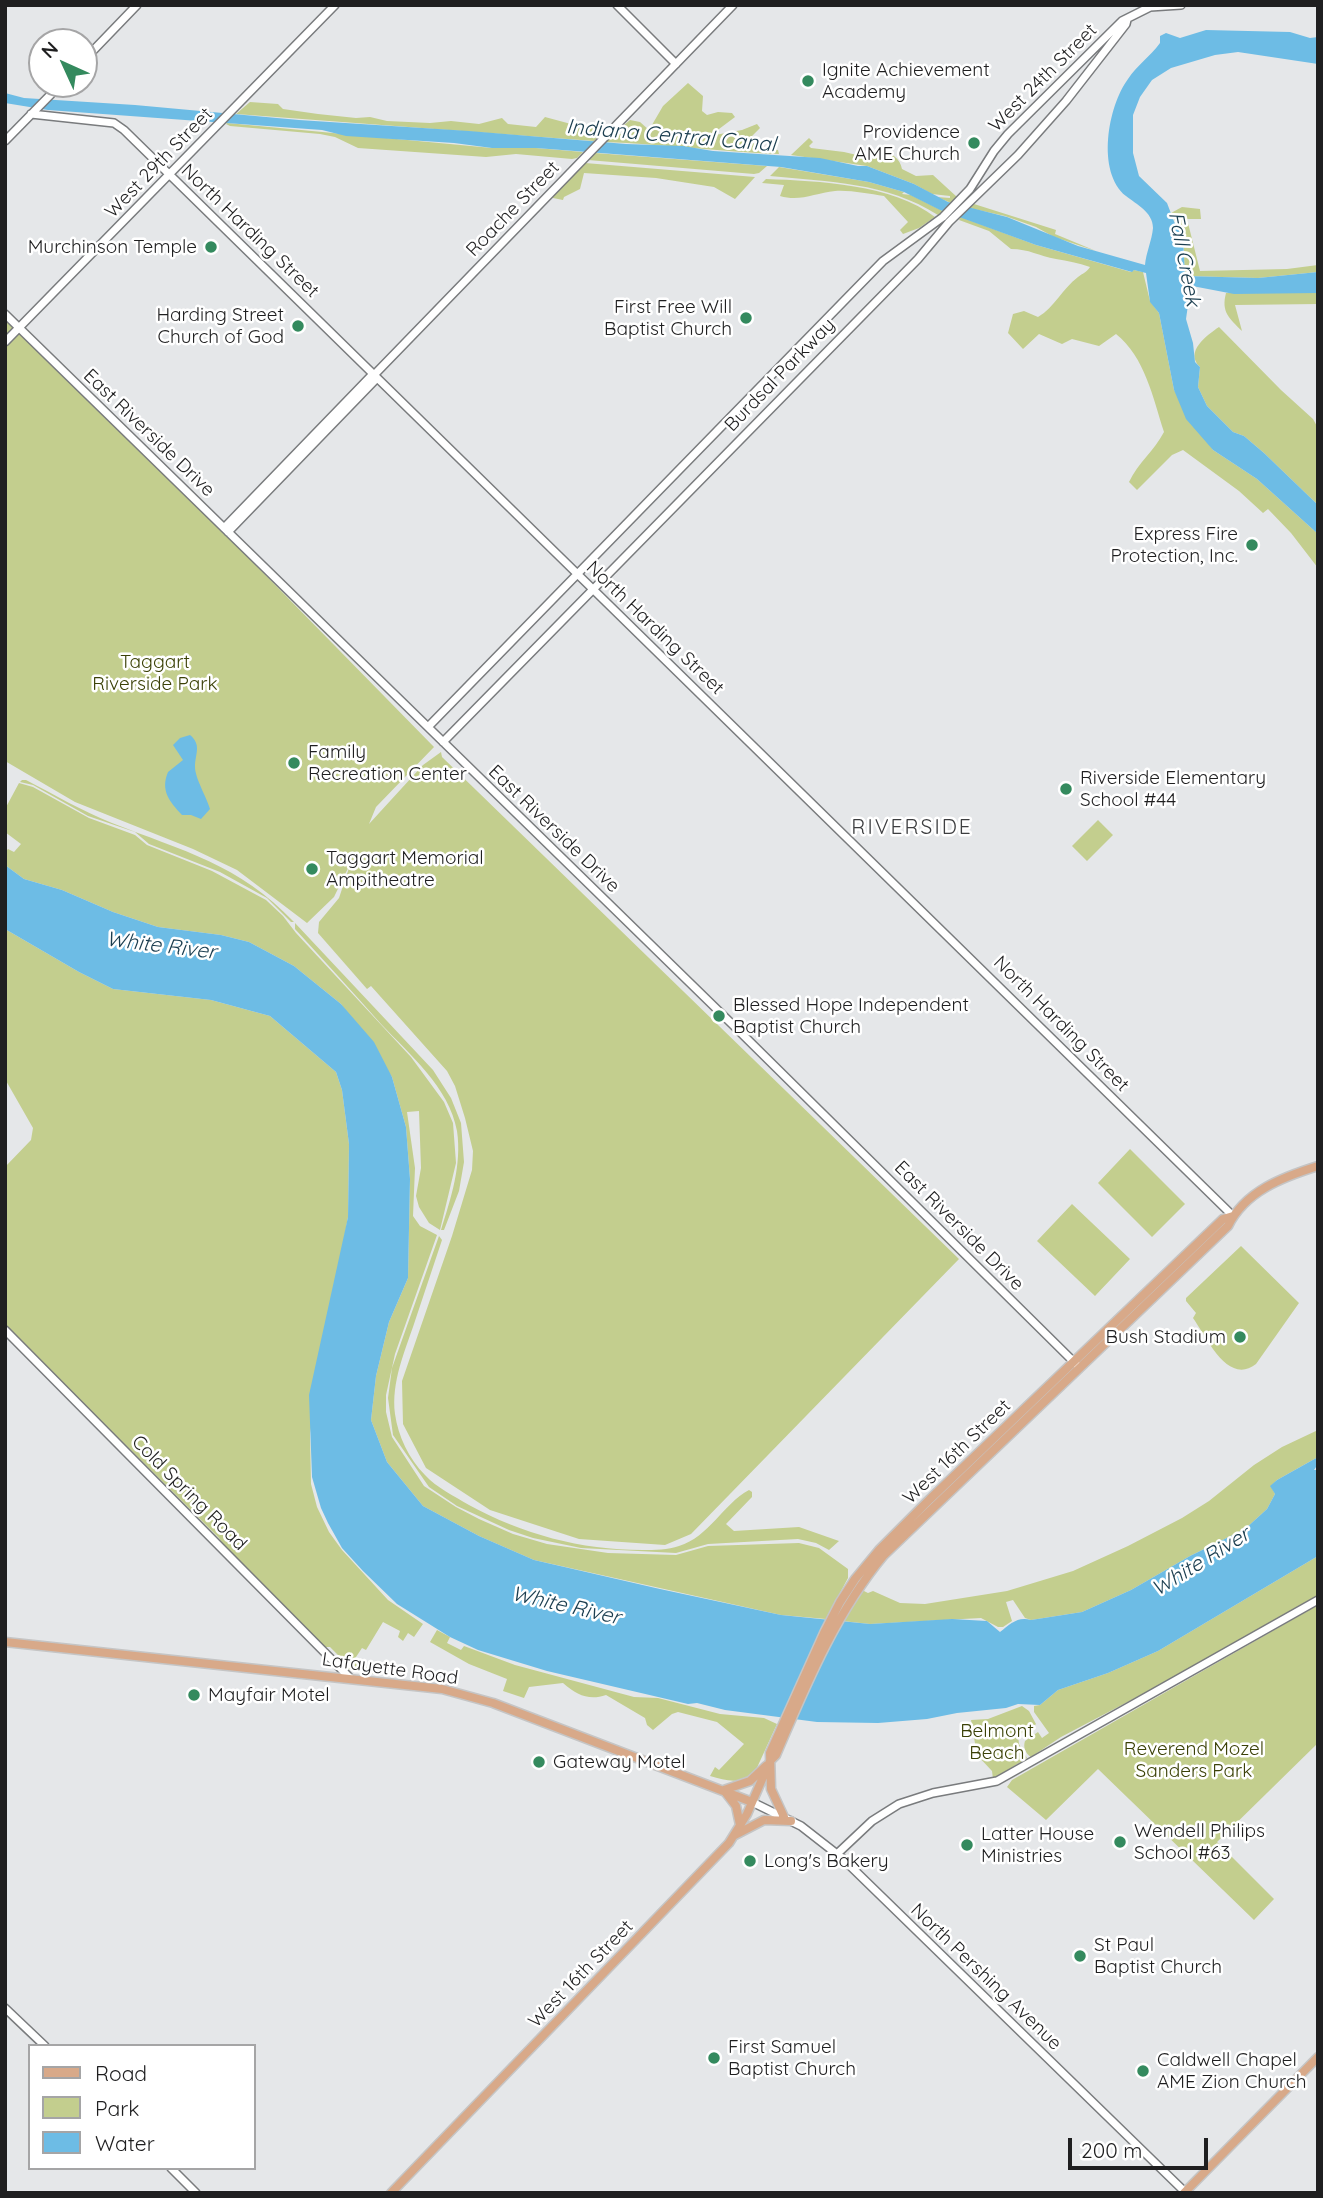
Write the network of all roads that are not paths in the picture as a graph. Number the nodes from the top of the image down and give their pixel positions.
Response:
1 (137, 5) edge
2 (335, 5) edge
3 (617, 5) edge
4 (733, 5) edge
5 (1181, 5) edge
6 (1126, 20) junction
7 (98, 45) edge
8 (676, 64) junction
9 (47, 98) edge
10 (33, 113) junction
11 (5, 141) edge
12 (170, 176) junction
13 (965, 199) junction
14 (5, 314) edge
15 (20, 329) junction
16 (5, 342) edge
17 (375, 375) junction
18 (226, 530) junction
19 (578, 574) junction
20 (593, 589) junction
21 (428, 727) junction
22 (443, 742) junction
23 (1318, 1166) edge
24 (1233, 1216) junction
25 (5, 1330) edge
26 (1077, 1365) junction
27 (1318, 1600) edge
28 (5, 1642) edge
29 (350, 1678) junction
30 (770, 1761) junction
31 (724, 1790) junction
32 (752, 1802) junction
33 (787, 1819) junction
34 (740, 1825) junction
35 (733, 1837) junction
36 (837, 1854) junction
37 (5, 2008) edge
38 (42, 2044) edge
39 (1318, 2057) edge
40 (173, 2170) edge
41 (1185, 2192) edge
42 (196, 2193) edge
43 (391, 2193) edge

1 - 7 street
2 - 12 street, West 29th Street
3 - 8 street
4 - 8 street, Roache Street
5 - 6 street
6 - 13 street, West 24th Street
6 - 13 street, Burdsal Parkway
8 - 17 street, Roache Street
9 - 10 street
10 - 11 street
10 - 12 street, North Harding Street
12 - 15 street, West 29th Street
12 - 17 street, North Harding Street
13 - 19 street, Burdsal Parkway
13 - 20 street, Burdsal Parkway
14 - 15 street, East Riverside Drive
15 - 16 street, West 29th Street
15 - 18 street, East Riverside Drive
17 - 18 street, Roache Street
17 - 19 street, North Harding Street
18 - 21 street, East Riverside Drive
19 - 20 street, North Harding Street
19 - 21 street, Burdsal Parkway
20 - 22 street, Burdsal Parkway
20 - 24 street, North Harding Street
21 - 22 street, East Riverside Drive
22 - 26 street, East Riverside Drive
23 - 24 main road, West 16th Street
24 - 26 main road, West 16th Street
25 - 29 street, Cold Spring Road
26 - 30 main road, West 16th Street
27 - 36 street
28 - 29 main road, Lafayette Road
29 - 31 main road, Lafayette Road
30 - 31 main road
30 - 32 main road, West 16th Street
30 - 33 main road
31 - 32 main road, Lafayette Road
31 - 34 main road
32 - 33 street, North Pershing Avenue
32 - 34 main road, West 16th Street
33 - 35 main road
33 - 36 street, North Pershing Avenue
34 - 35 main road, West 16th Street
35 - 43 main road, West 16th Street
36 - 41 street, North Pershing Avenue
37 - 38 street
39 - 41 main road
40 - 42 street

